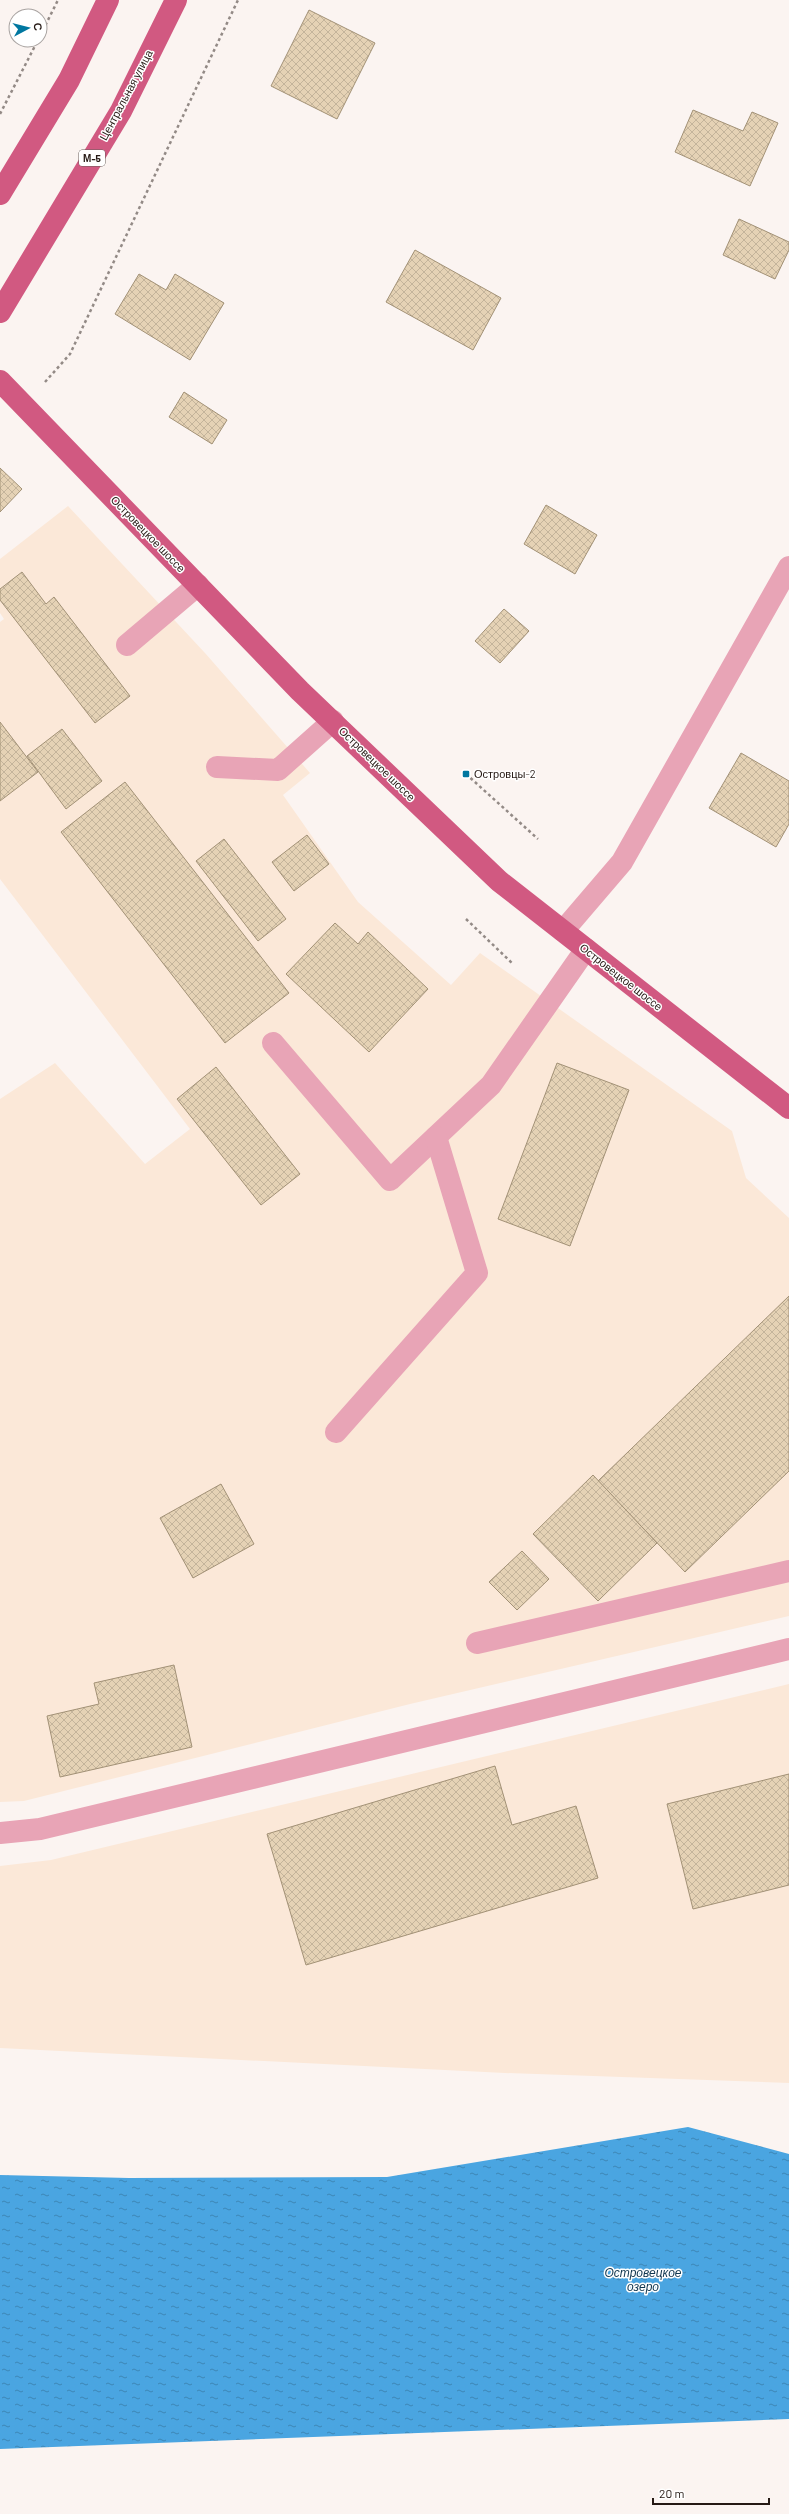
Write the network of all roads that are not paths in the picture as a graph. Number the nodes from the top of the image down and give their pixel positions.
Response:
1 (108, 0) edge
2 (176, 0) edge
3 (0, 194) edge
4 (0, 312) edge
5 (0, 381) edge
6 (789, 567) edge
7 (198, 585) junction
8 (127, 645) dead end
9 (333, 721) junction
10 (217, 767) dead end
11 (563, 931) junction
12 (586, 949) junction
13 (273, 1043) dead end
14 (789, 1108) edge
15 (436, 1137) junction
16 (336, 1432) dead end
17 (789, 1571) edge
18 (477, 1643) dead end
19 (789, 1648) edge
20 (0, 1833) edge

1 - 3 main road
2 - 4 main road, Центральная улица / М-5
5 - 7 main road, Островецкое шоссе
6 - 11 street
7 - 8 street
7 - 9 main road, Островецкое шоссе
9 - 10 street
9 - 11 main road, Островецкое шоссе
11 - 12 main road, Островецкое шоссе
12 - 14 main road, Островецкое шоссе
12 - 15 street
13 - 15 street
15 - 16 street
17 - 18 street
19 - 20 street

